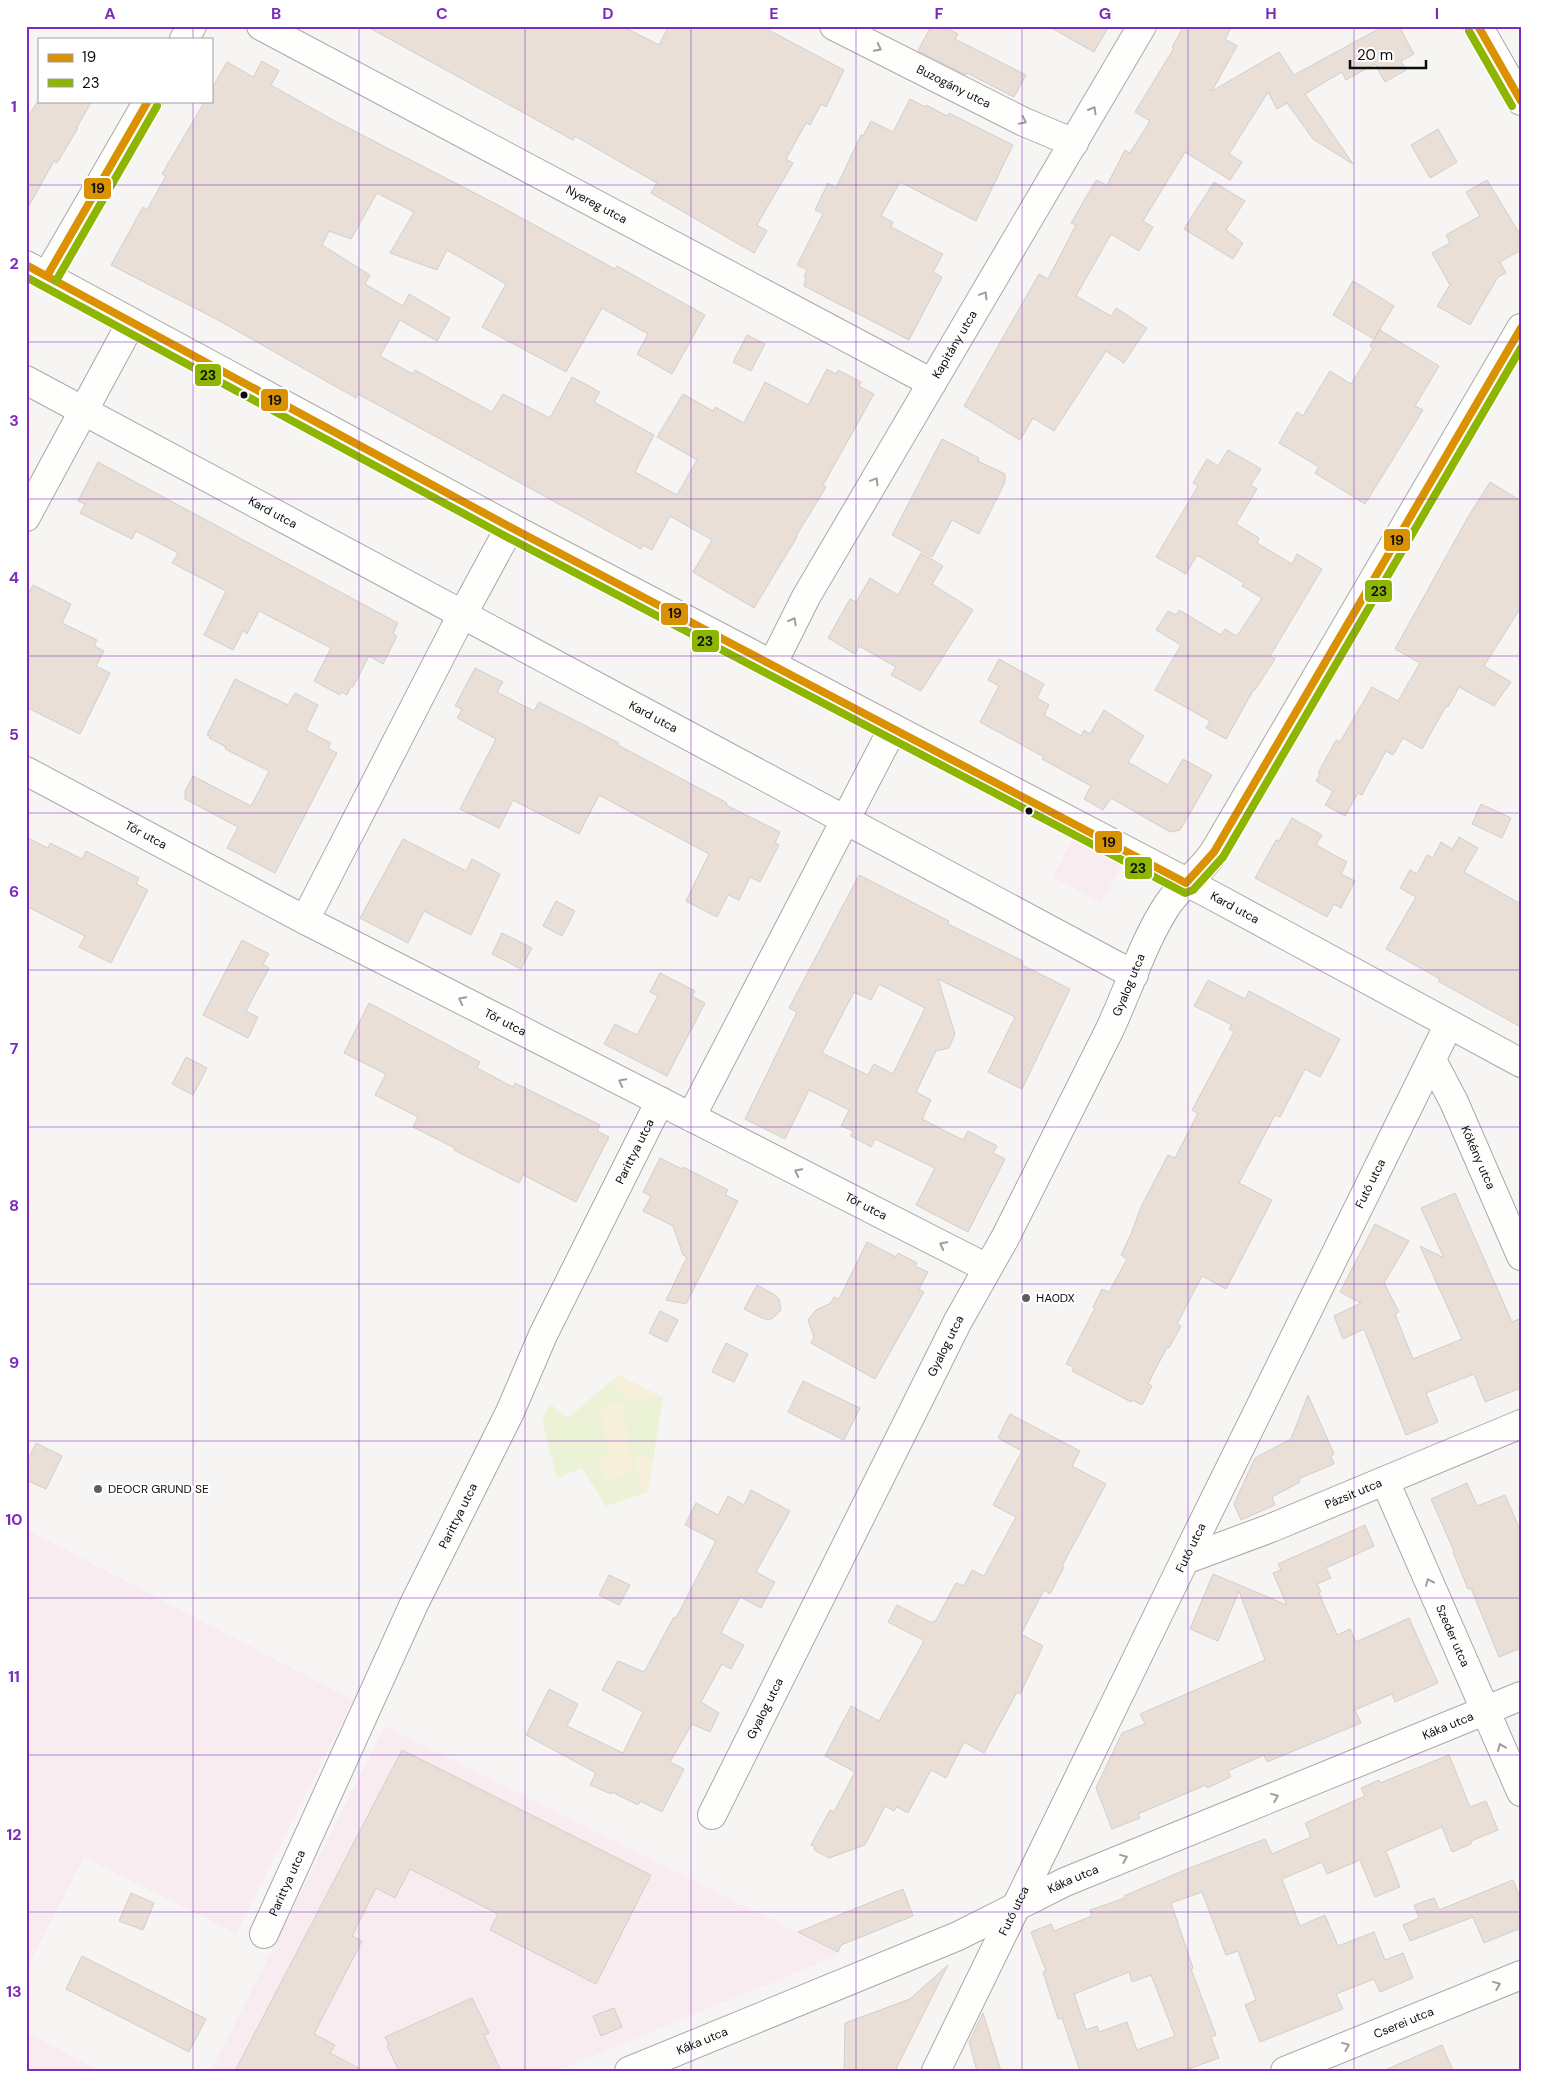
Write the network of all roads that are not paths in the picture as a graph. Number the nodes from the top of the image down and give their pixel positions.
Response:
1 (192, 26) edge
2 (261, 26) edge
3 (834, 26) edge
4 (1142, 26) edge
5 (1478, 26) edge
6 (185, 38) edge
7 (1521, 101) edge
8 (147, 102) edge
9 (1074, 143) junction
10 (37, 270) edge
11 (131, 322) junction
12 (1521, 328) edge
13 (26, 380) edge
14 (932, 383) junction
15 (84, 410) junction
16 (26, 517) edge
17 (510, 526) junction
18 (462, 615) junction
19 (772, 665) junction
20 (893, 728) junction
21 (26, 771) edge
22 (844, 820) junction
23 (1186, 882) junction
24 (305, 920) junction
25 (1134, 975) junction
26 (1449, 1024) junction
27 (1432, 1060) junction
28 (1521, 1064) edge
29 (660, 1101) junction
30 (691, 1117) junction
31 (1521, 1256) edge
32 (987, 1268) junction
33 (1521, 1424) edge
34 (1385, 1481) junction
35 (1185, 1560) junction
36 (1521, 1696) edge
37 (1486, 1711) junction
38 (1521, 1792) edge
39 (712, 1815) dead end
40 (1016, 1907) junction
41 (264, 1934) dead end
42 (1521, 1976) edge
43 (1301, 2068) edge
44 (629, 2071) edge
45 (936, 2071) edge

1 - 6 street
2 - 14 street, Nyereg utca
3 -> 9 street, Buzogány utca
9 -> 4 street, Kapitány utca
5 - 7 street
8 - 10 street
14 -> 9 street, Kapitány utca
10 - 11 street, Kard utca
11 - 15 street
11 - 17 street, Kard utca
12 - 23 street, Gyalog utca
13 - 15 street, Kard utca
19 -> 14 street, Kapitány utca
15 - 16 street
15 - 18 street, Kard utca
17 - 18 street
17 - 19 street, Kard utca
18 - 22 street, Kard utca
18 - 24 street
19 - 20 street, Kard utca
20 - 22 street
20 - 23 street, Kard utca
21 - 24 street, Tőr utca
22 - 25 street, Kard utca
22 - 30 street
23 - 25 street, Gyalog utca
23 - 26 street, Kard utca
29 -> 24 street, Tőr utca
25 - 32 street, Gyalog utca
26 - 27 street, Futó utca
26 - 28 street, Kard utca
27 - 31 street, Kökény utca
27 - 35 street, Futó utca
29 - 30 street, Tőr utca
29 - 41 street, Parittya utca
32 -> 30 street, Tőr utca
32 - 39 street, Gyalog utca
33 - 34 street, Pázsit utca
34 - 35 street, Pázsit utca
37 -> 34 street, Szeder utca
35 - 40 street, Futó utca
36 - 37 street, Káka utca
38 -> 37 street, Szeder utca
40 -> 37 street, Káka utca
40 - 44 street, Káka utca
40 - 45 street, Futó utca
43 -> 42 street, Cserei utca

